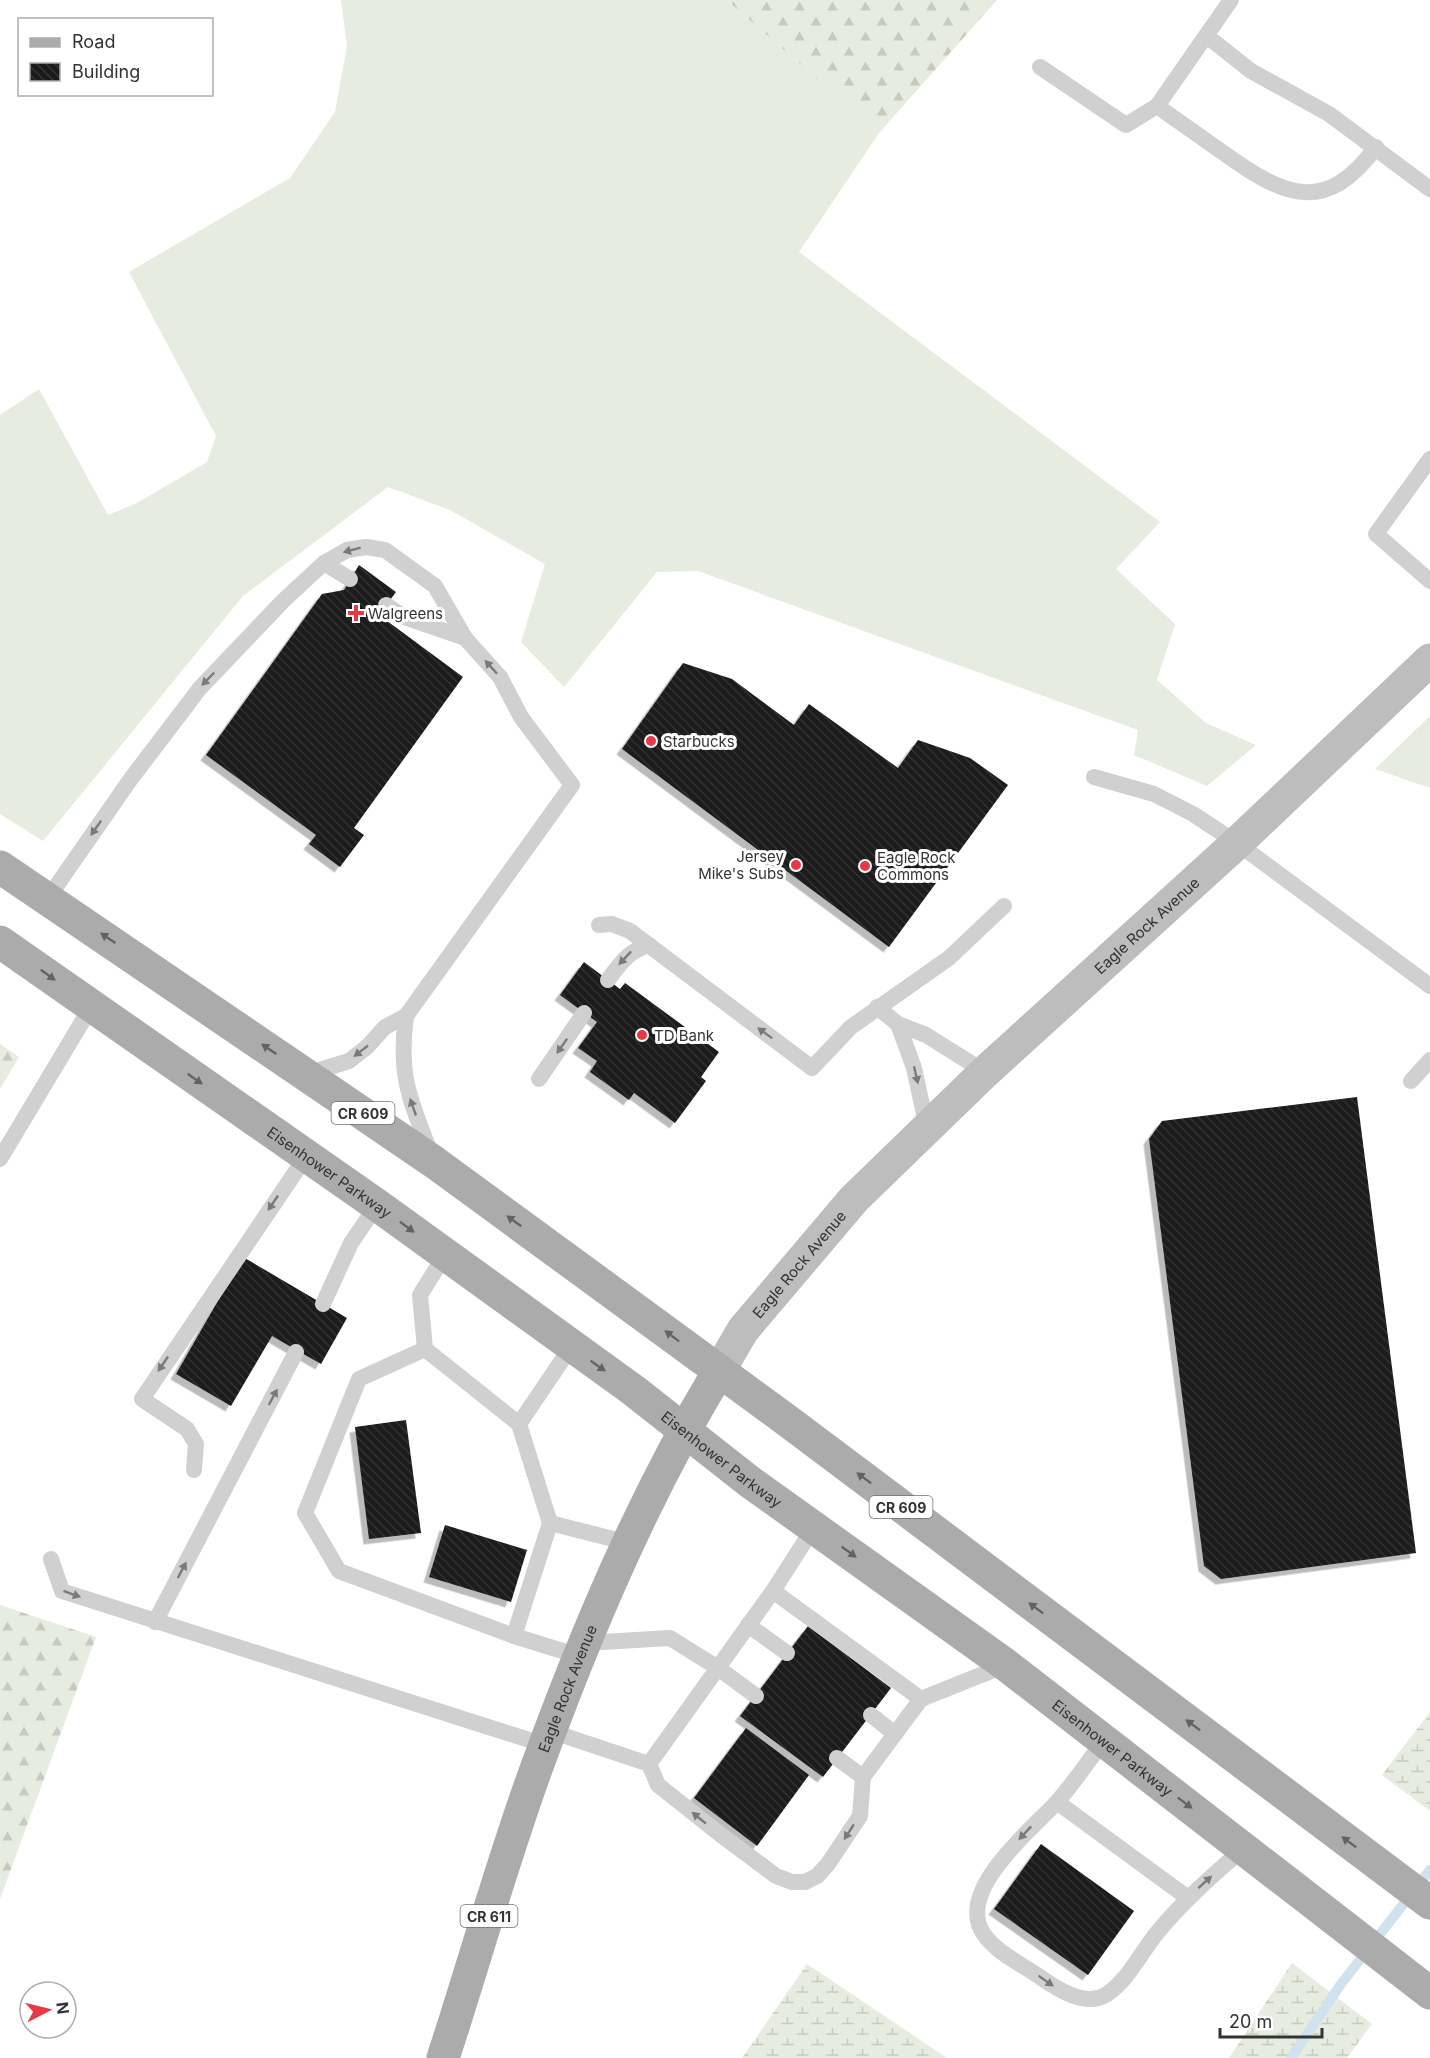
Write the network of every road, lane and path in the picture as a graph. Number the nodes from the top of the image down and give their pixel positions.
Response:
1 (1231, 0) edge
2 (1208, 37) junction
3 (1040, 67) dead end
4 (1157, 106) junction
5 (1376, 147) junction
6 (1430, 189) edge
7 (1430, 459) edge
8 (324, 563) junction
9 (350, 579) dead end
10 (1430, 581) edge
11 (386, 605) dead end
12 (465, 638) junction
13 (1430, 660) edge
14 (1094, 777) dead end
15 (1237, 843) junction
16 (0, 867) edge
17 (48, 898) junction
18 (1004, 906) dead end
19 (599, 925) dead end
20 (0, 942) edge
21 (649, 945) junction
22 (608, 980) dead end
23 (1430, 986) edge
24 (91, 1007) junction
25 (877, 1007) junction
26 (584, 1013) dead end
27 (406, 1016) junction
28 (898, 1024) junction
29 (1430, 1060) edge
30 (986, 1072) junction
31 (307, 1074) junction
32 (539, 1079) dead end
33 (1411, 1081) dead end
34 (927, 1128) junction
35 (307, 1155) junction
36 (0, 1159) edge
37 (434, 1162) junction
38 (377, 1205) junction
39 (445, 1255) junction
40 (323, 1304) dead end
41 (571, 1347) junction
42 (425, 1349) junction
43 (296, 1352) dead end
44 (719, 1371) junction
45 (519, 1424) junction
46 (683, 1430) junction
47 (194, 1470) dead end
48 (550, 1522) junction
49 (814, 1527) junction
50 (629, 1543) junction
51 (51, 1559) dead end
52 (773, 1591) junction
53 (155, 1622) junction
54 (748, 1625) junction
55 (514, 1635) junction
56 (582, 1650) junction
57 (787, 1653) dead end
58 (1006, 1665) junction
59 (718, 1668) junction
60 (756, 1696) dead end
61 (921, 1699) junction
62 (871, 1715) dead end
63 (895, 1734) junction
64 (548, 1738) junction
65 (1104, 1741) junction
66 (837, 1758) dead end
67 (650, 1764) junction
68 (863, 1777) junction
69 (1057, 1802) junction
70 (1244, 1848) junction
71 (1188, 1898) junction
72 (1430, 1903) edge
73 (1430, 1993) edge
74 (443, 2058) edge

1 - 2 lane
2 - 4 lane
2 - 5 lane
3 - 4 lane
4 - 5 lane
5 - 6 lane
7 - 10 lane
8 - 9 lane
12 -> 8 lane
8 -> 17 lane
11 - 12 lane
27 -> 12 lane
13 - 15 main road, Eagle Rock Avenue / CR 611
14 - 15 lane
15 - 23 lane
15 - 30 main road, Eagle Rock Avenue / CR 611
16 - 17 main road, CR 609
31 -> 17 main road, CR 609
18 - 25 lane
19 - 21 lane
20 -> 24 main road, Eisenhower Parkway
21 -> 22 lane
25 -> 21 lane
24 -> 35 main road, Eisenhower Parkway
24 - 36 lane
25 - 28 lane
26 -> 32 lane
27 -> 31 lane
37 -> 27 lane
28 - 30 lane
28 -> 34 lane
29 - 33 lane
30 - 34 main road, Eagle Rock Avenue / CR 611
31 - 37 main road, CR 609
34 - 44 main road, Eagle Rock Avenue / CR 611
35 - 38 main road, Eisenhower Parkway
35 -> 47 lane
44 -> 37 main road, CR 609
38 -> 39 main road, Eisenhower Parkway
38 - 40 lane
39 - 41 main road, Eisenhower Parkway
39 - 42 lane
41 - 45 lane
41 -> 46 main road, Eisenhower Parkway
42 - 45 lane
42 - 55 lane
53 -> 43 lane
44 - 46 main road, Eagle Rock Avenue / CR 611
72 -> 44 main road, CR 609
45 - 48 lane
46 - 49 main road, Eisenhower Parkway
46 - 50 main road, Eagle Rock Avenue / CR 611
48 - 50 lane
48 - 55 lane
49 - 52 lane
49 -> 58 main road, Eisenhower Parkway
50 - 56 main road, Eagle Rock Avenue / CR 611
51 -> 53 lane
52 - 54 lane
52 - 61 lane
53 - 64 lane
54 - 57 lane
54 - 59 lane
55 - 56 lane
56 - 59 lane
56 - 64 main road, Eagle Rock Avenue / CR 611
58 - 61 lane
58 - 65 main road, Eisenhower Parkway
59 - 60 lane
59 - 67 lane
61 - 63 lane
62 - 63 lane
63 - 68 lane
64 - 67 lane
64 - 74 main road, Eagle Rock Avenue / CR 611
65 - 69 lane
65 -> 70 main road, Eisenhower Parkway
66 - 68 lane
68 -> 67 lane
69 - 71 lane
69 -> 71 lane
71 -> 70 lane
70 - 73 main road, Eisenhower Parkway

